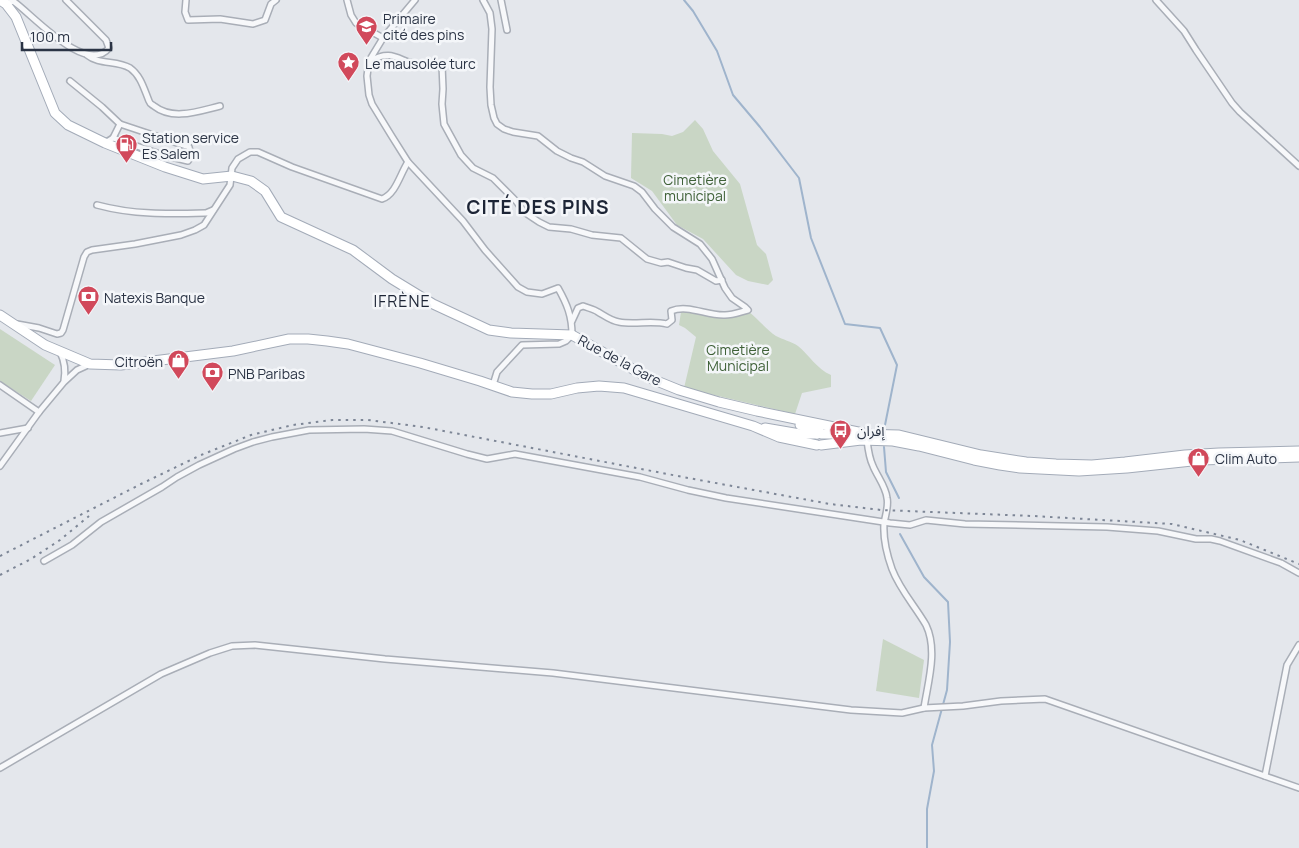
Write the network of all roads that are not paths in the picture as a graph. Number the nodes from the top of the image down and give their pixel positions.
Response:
1 (66, 0) edge
2 (186, 0) edge
3 (276, 0) edge
4 (347, 0) edge
5 (415, 0) edge
6 (483, 0) edge
7 (501, 0) edge
8 (1156, 0) edge
9 (3, 2) edge
10 (507, 30) dead end
11 (383, 38) junction
12 (85, 54) junction
13 (369, 61) junction
14 (70, 81) dead end
15 (220, 106) dead end
16 (120, 124) junction
17 (109, 140) junction
18 (408, 162) junction
19 (1299, 166) edge
20 (232, 176) junction
21 (97, 205) dead end
22 (214, 210) junction
23 (722, 280) junction
24 (0, 315) edge
25 (572, 321) junction
26 (13, 324) junction
27 (572, 335) junction
28 (60, 352) junction
29 (90, 364) junction
30 (64, 382) junction
31 (493, 385) junction
32 (0, 386) edge
33 (757, 411) junction
34 (39, 412) junction
35 (810, 423) junction
36 (753, 426) junction
37 (28, 428) junction
38 (832, 431) junction
39 (0, 433) edge
40 (819, 434) junction
41 (892, 437) junction
42 (864, 438) junction
43 (819, 445) junction
44 (1299, 451) edge
45 (1299, 457) edge
46 (0, 466) edge
47 (884, 522) junction
48 (44, 561) dead end
49 (1299, 573) edge
50 (1299, 645) edge
51 (924, 708) junction
52 (0, 768) edge
53 (1264, 776) junction
54 (1299, 788) edge

1 - 12 street
2 - 3 street
4 - 11 street
5 - 11 street
6 - 23 street
7 - 10 street
8 - 19 street
9 - 12 street
9 - 17 main road, Rue de la Gare
11 - 13 street
12 - 15 street
13 - 18 street
13 - 23 street
14 - 16 street
16 - 17 street
16 - 17 street
17 - 20 main road, Rue de la Gare
18 - 20 street
18 - 25 street
20 - 22 street
20 - 27 main road, Rue de la Gare
21 - 22 street
22 - 26 street
23 - 25 street
24 - 26 main road
25 - 27 street
26 - 28 main road
27 - 31 street
27 - 33 main road, Rue de la Gare
28 - 29 main road
28 - 30 street
29 - 30 street
29 - 31 main road
30 - 34 street
31 - 36 main road
32 - 34 street
33 - 35 main road, Rue de la Gare
33 - 40 main road
34 - 37 street
35 - 38 main road, Rue de la Gare
35 - 40 main road
36 - 40 main road
36 - 43 main road
37 - 39 street
37 - 46 street
38 - 40 main road
38 - 42 main road
40 - 43 main road
41 - 42 main road
41 - 44 main road
41 - 45 main road
42 - 43 main road
42 - 47 street
47 - 48 street
47 - 49 street
47 - 51 street
50 - 53 street
51 - 52 street
51 - 53 street
53 - 54 street

